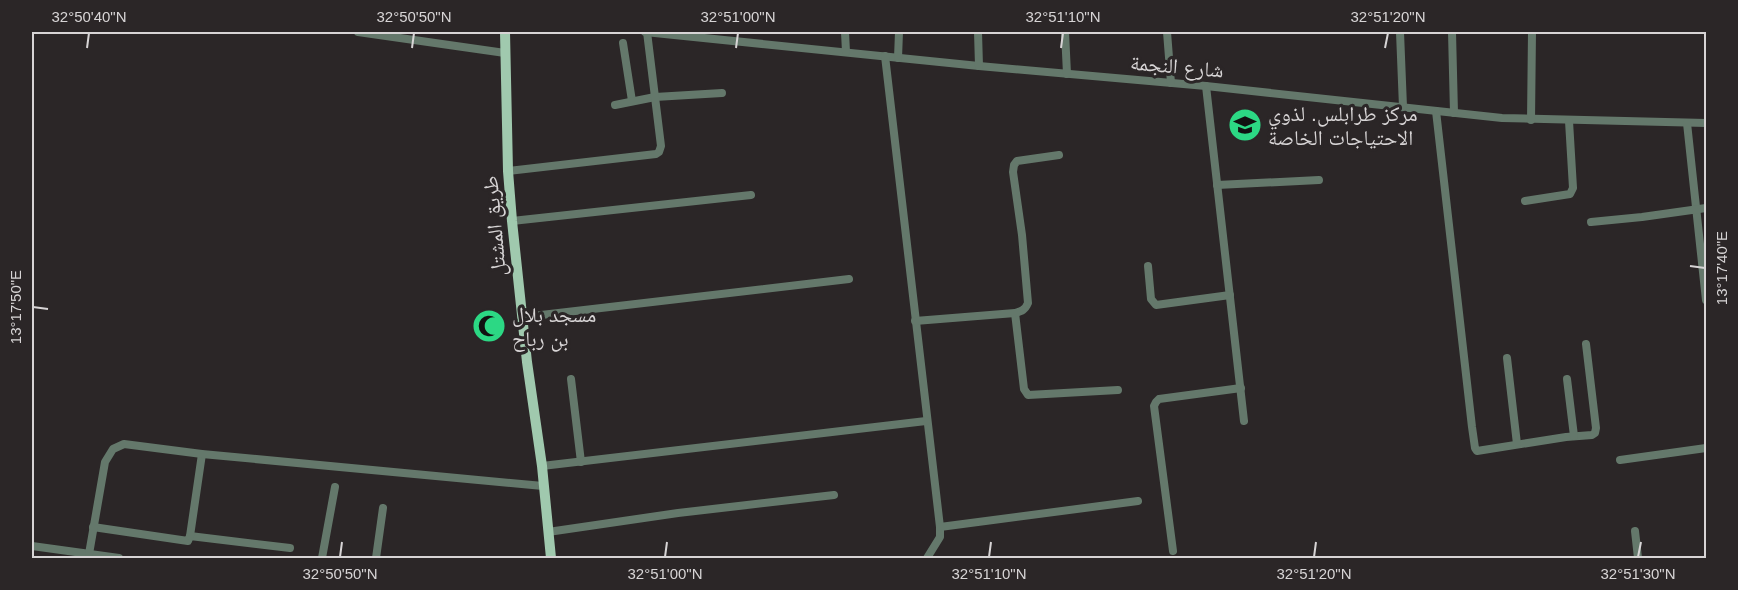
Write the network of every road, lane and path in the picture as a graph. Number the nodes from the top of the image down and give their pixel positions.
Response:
1 (358, 32) edge
2 (505, 32) edge
3 (646, 32) edge
4 (845, 32) edge
5 (899, 32) edge
6 (978, 32) edge
7 (1065, 32) edge
8 (1167, 32) edge
9 (1400, 32) edge
10 (1452, 32) edge
11 (1532, 32) edge
12 (623, 43) dead end
13 (846, 52) junction
14 (505, 53) junction
15 (885, 56) junction
16 (898, 58) junction
17 (979, 66) junction
18 (1067, 74) junction
19 (1171, 83) junction
20 (1206, 86) junction
21 (722, 93) dead end
22 (655, 97) junction
23 (633, 101) junction
24 (615, 105) dead end
25 (1403, 106) junction
26 (1436, 111) junction
27 (1454, 113) junction
28 (1531, 120) junction
29 (1569, 121) junction
30 (1687, 123) junction
31 (1707, 123) edge
32 (1059, 155) dead end
33 (508, 171) junction
34 (1319, 180) dead end
35 (1217, 185) junction
36 (751, 195) dead end
37 (1525, 201) dead end
38 (1707, 208) edge
39 (1696, 209) junction
40 (512, 222) junction
41 (1592, 222) dead end
42 (1148, 266) dead end
43 (849, 279) dead end
44 (1230, 294) junction
45 (1707, 300) edge
46 (1015, 312) junction
47 (524, 317) junction
48 (915, 321) junction
49 (1586, 344) dead end
50 (1507, 358) dead end
51 (571, 379) dead end
52 (1567, 379) dead end
53 (1241, 388) junction
54 (1118, 390) dead end
55 (926, 421) junction
56 (1244, 421) dead end
57 (1574, 436) junction
58 (1517, 444) junction
59 (1707, 448) edge
60 (202, 454) junction
61 (1620, 460) dead end
62 (581, 462) junction
63 (542, 466) junction
64 (543, 486) junction
65 (335, 487) dead end
66 (834, 495) dead end
67 (1137, 501) dead end
68 (383, 508) dead end
69 (93, 527) junction
70 (940, 527) junction
71 (1635, 531) dead end
72 (548, 532) junction
73 (190, 536) junction
74 (32, 546) edge
75 (290, 548) dead end
76 (1173, 551) dead end
77 (89, 554) junction
78 (119, 558) edge
79 (322, 558) edge
80 (376, 558) edge
81 (551, 558) edge
82 (927, 558) edge
83 (1638, 558) edge

1 - 14 street
2 - 14 main road, طريق المشتل
3 - 13 street, شارع النجمة
3 - 22 street
4 - 13 street
5 - 16 street
6 - 17 street
7 - 18 street
8 - 19 street
9 - 25 street
10 - 27 street
11 - 28 street
12 - 23 street
13 - 15 street, شارع النجمة
14 - 33 main road, طريق المشتل
15 - 16 street, شارع النجمة
15 - 48 street
16 - 17 street, شارع النجمة
17 - 18 street, شارع النجمة
18 - 19 street, شارع النجمة
19 - 20 street, شارع النجمة
20 - 25 street, شارع النجمة
20 - 35 street
21 - 22 street
22 - 23 street
22 - 33 street
23 - 24 street
25 - 26 street, شارع النجمة
26 - 27 street, شارع النجمة
26 - 58 street
27 - 28 street, شارع النجمة
28 - 29 street, شارع النجمة
29 - 30 street, شارع النجمة
29 - 37 street
30 - 31 street, شارع النجمة
30 - 39 street
32 - 46 street
33 - 40 main road, طريق المشتل
34 - 35 street
35 - 44 street
36 - 40 street
38 - 39 street
39 - 41 street
39 - 45 street
40 - 47 main road, طريق المشتل
42 - 44 street
43 - 47 street
44 - 53 street
46 - 48 street
46 - 54 street
47 - 63 main road, طريق المشتل
48 - 55 street
49 - 57 street
50 - 58 street
51 - 62 street
52 - 57 street
53 - 56 street
53 - 76 street
55 - 62 street
55 - 70 street
57 - 58 street
59 - 61 street
60 - 64 street
60 - 69 street
60 - 73 street
62 - 63 street
63 - 64 main road, طريق المشتل
64 - 72 main road, طريق المشتل
65 - 79 street
66 - 72 street
67 - 70 street
68 - 80 street
69 - 73 street
69 - 77 street
70 - 82 street
71 - 83 street
72 - 81 main road, طريق المشتل
73 - 75 street
74 - 77 street
77 - 78 street

